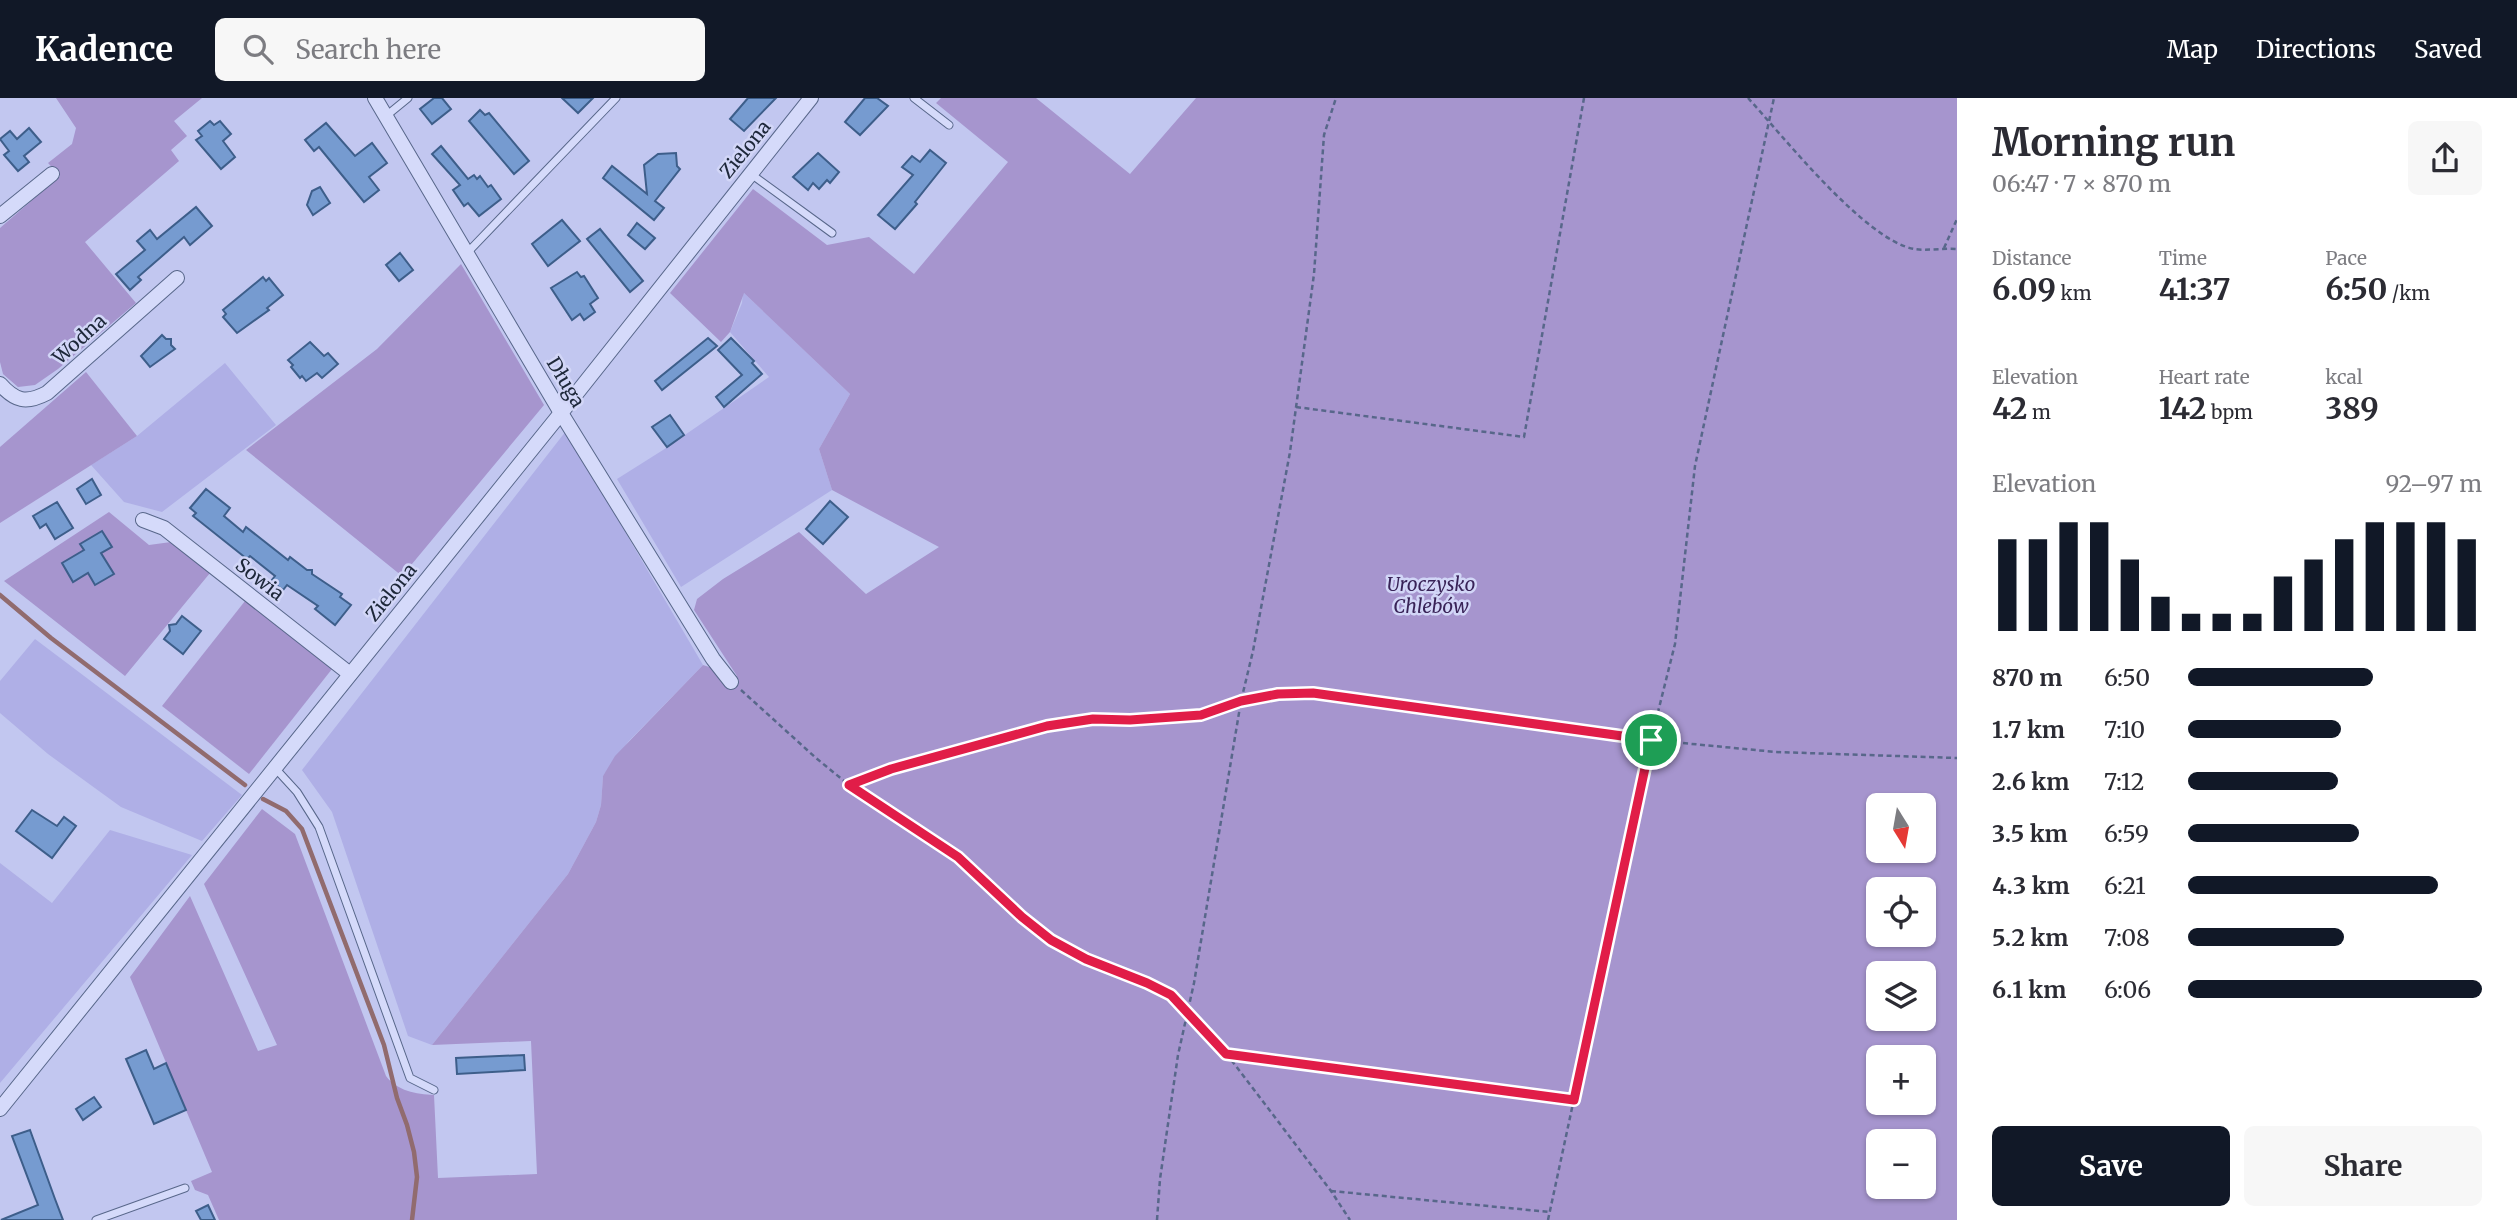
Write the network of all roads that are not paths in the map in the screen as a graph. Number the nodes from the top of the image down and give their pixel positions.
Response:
1 (375, 98) edge
2 (408, 98) edge
3 (616, 98) edge
4 (811, 98) edge
5 (914, 98) edge
6 (386, 116) junction
7 (949, 125) dead end
8 (750, 173) junction
9 (52, 174) dead end
10 (0, 216) edge
11 (832, 233) dead end
12 (467, 253) junction
13 (177, 278) dead end
14 (0, 384) edge
15 (561, 413) junction
16 (143, 520) dead end
17 (350, 674) junction
18 (731, 681) road end
19 (274, 767) junction
20 (434, 1090) dead end
21 (0, 1109) edge
22 (185, 1188) dead end
23 (96, 1220) edge

1 - 6 street, Długa
2 - 6 lane
3 - 12 lane
4 - 8 street, Zielona
5 - 7 lane
6 - 12 street, Długa
8 - 11 lane
8 - 15 street, Zielona
9 - 10 street
12 - 15 street, Długa
13 - 14 street, Wodna
15 - 17 street, Zielona
15 - 18 street, Długa
16 - 17 street, Sowia
17 - 19 street, Zielona
19 - 20 lane
19 - 21 street, Zielona
22 - 23 lane

